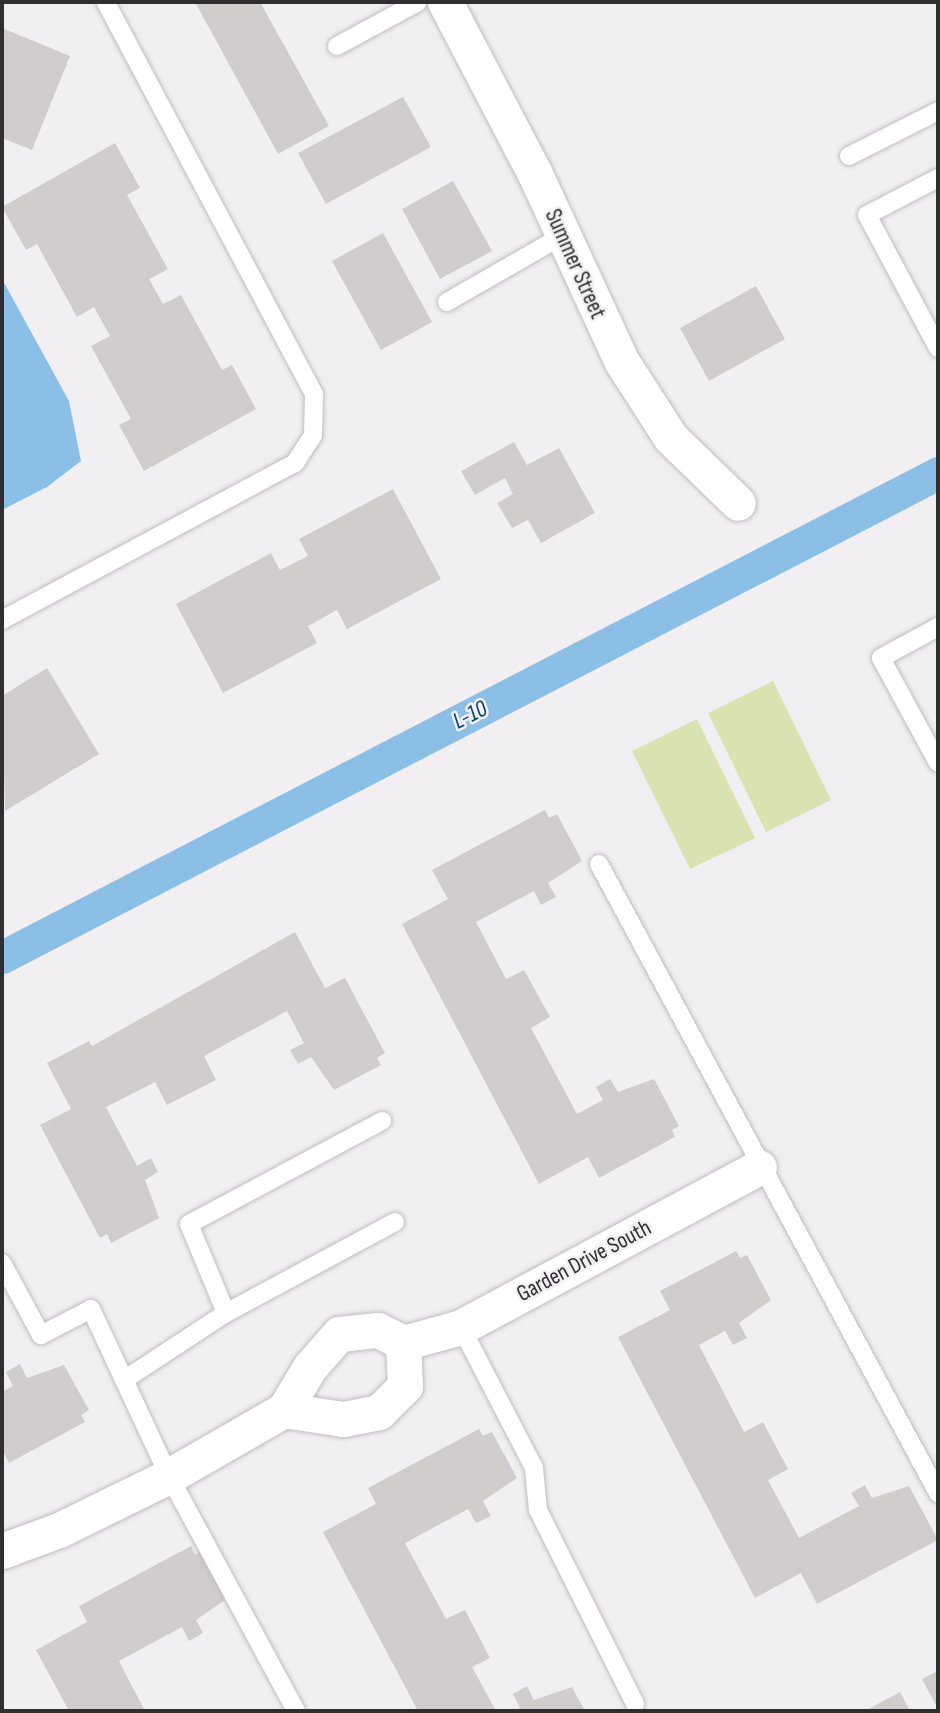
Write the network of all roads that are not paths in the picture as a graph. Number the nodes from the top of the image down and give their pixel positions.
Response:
1 (106, 2) edge
2 (418, 2) edge
3 (445, 2) edge
4 (337, 46) dead end
5 (938, 111) edge
6 (849, 156) dead end
7 (938, 178) edge
8 (562, 236) junction
9 (447, 302) dead end
10 (938, 348) edge
11 (738, 503) dead end
12 (2, 620) edge
13 (938, 627) edge
14 (938, 763) edge
15 (599, 864) dead end
16 (382, 1121) dead end
17 (759, 1167) junction
18 (395, 1222) dead end
19 (2, 1263) edge
20 (226, 1314) junction
21 (461, 1327) junction
22 (403, 1343) junction
23 (124, 1380) junction
24 (284, 1410) junction
25 (169, 1476) junction
26 (938, 1493) edge
27 (2, 1551) edge
28 (635, 1704) dead end
29 (296, 1711) edge

1 - 12 lane
2 - 4 lane
3 - 8 street, Summer Street
5 - 6 lane
7 - 10 lane
8 - 9 lane
8 - 11 street, Summer Street
13 - 14 lane
15 - 17 lane
16 - 20 lane
17 - 21 street, Garden Drive South
17 - 26 lane
18 - 20 lane
19 - 23 lane
20 - 23 lane
21 - 22 street, Garden Drive South
21 - 28 lane
22 - 24 street
22 - 24 street
23 - 25 lane
24 - 25 street
25 - 27 street
25 - 29 lane

